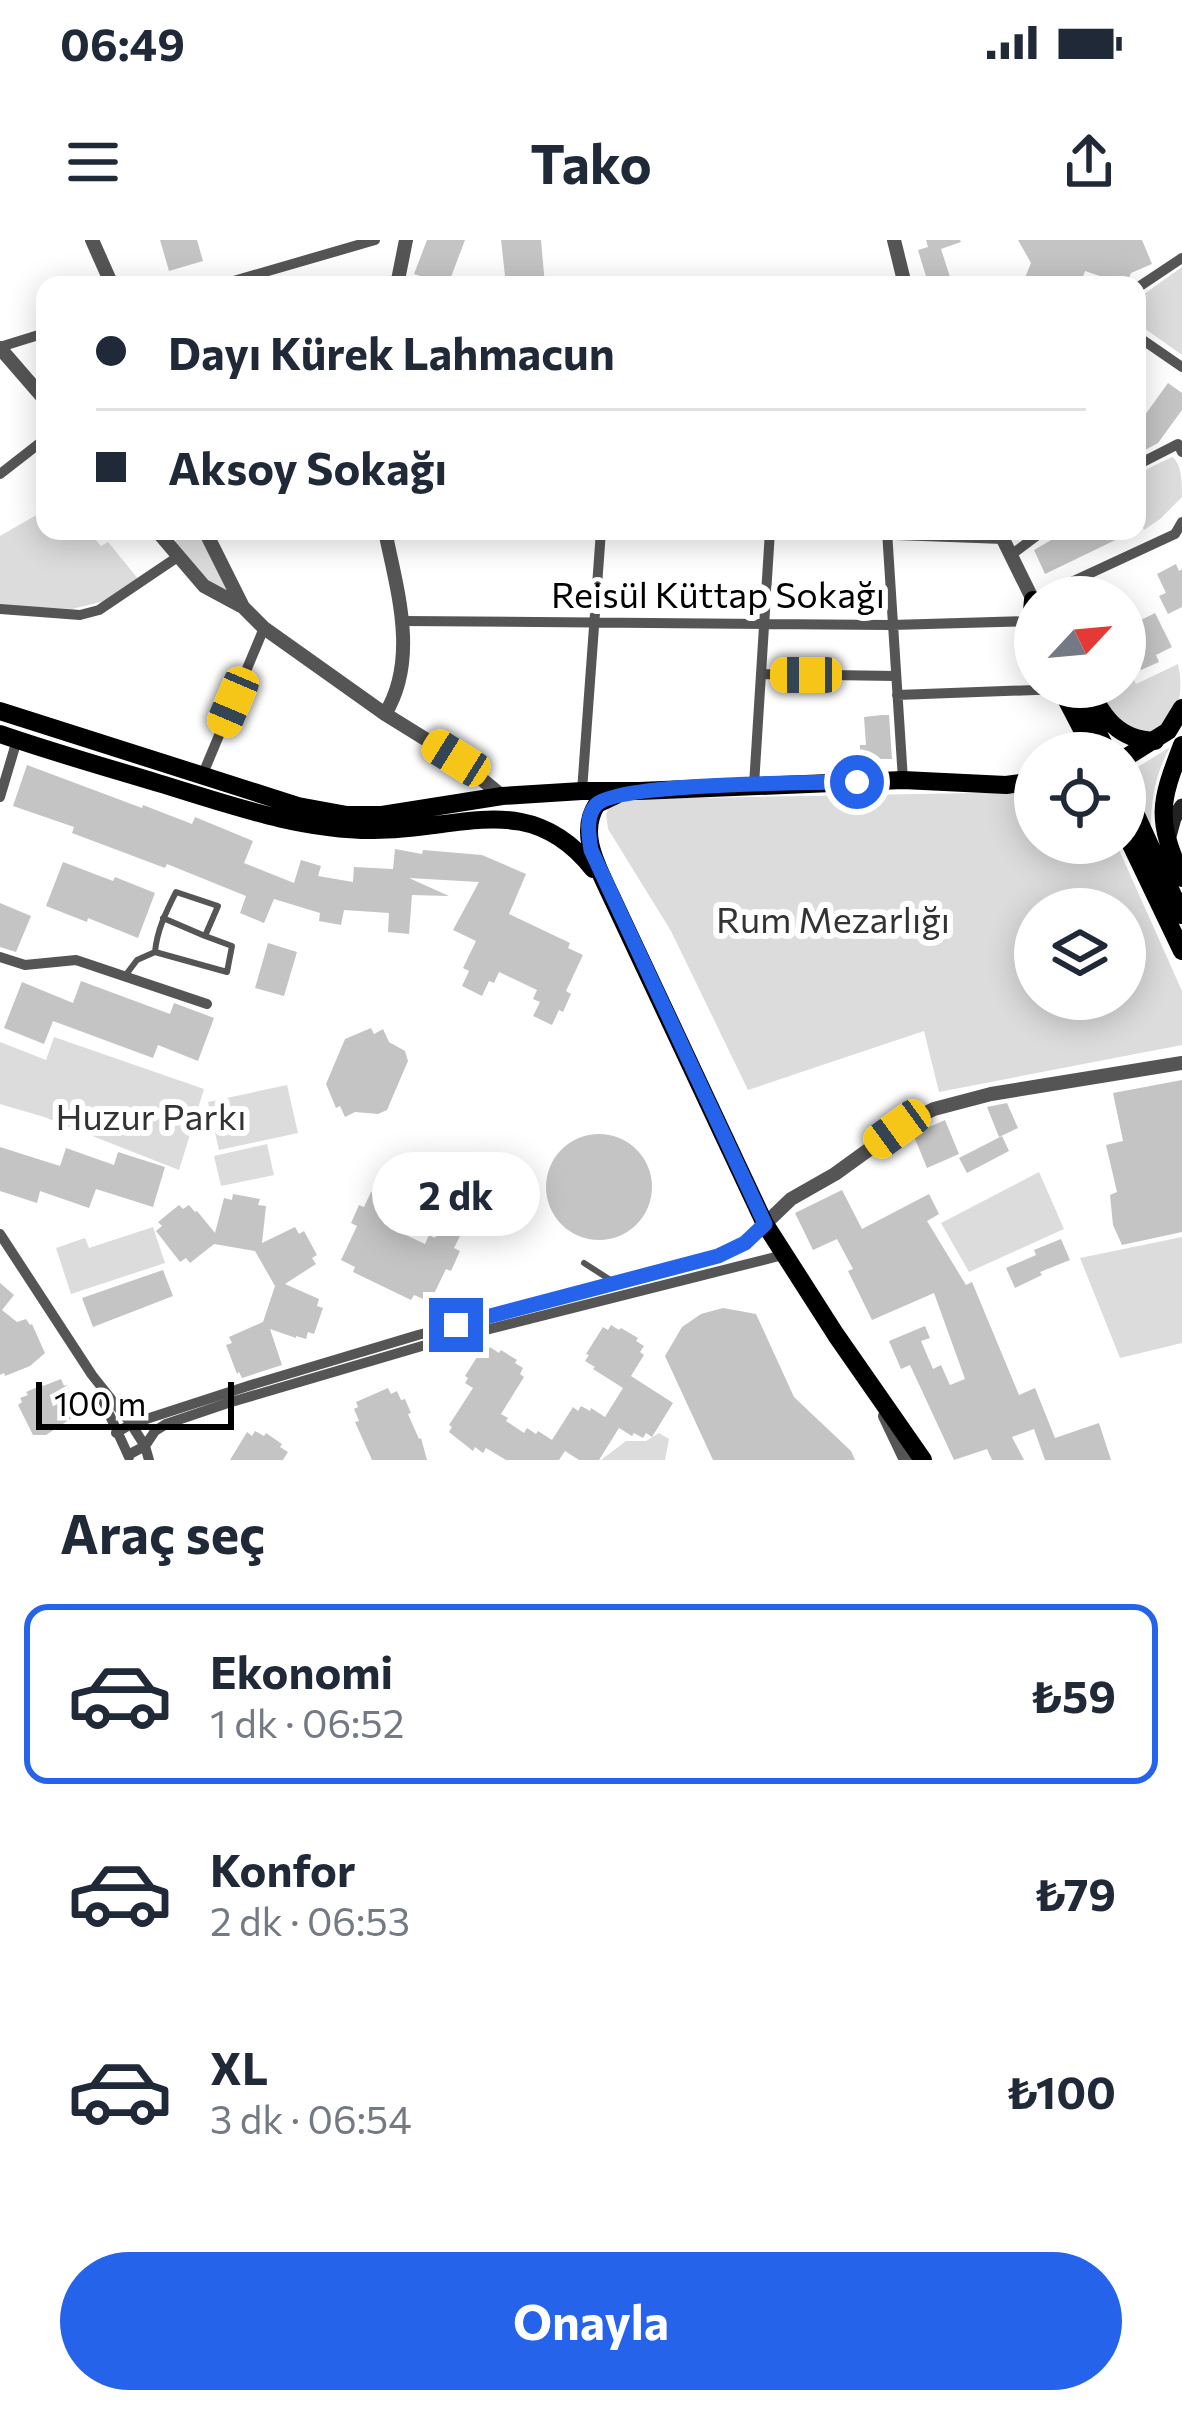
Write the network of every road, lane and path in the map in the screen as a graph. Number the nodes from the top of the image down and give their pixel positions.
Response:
1 (92, 240) edge
2 (375, 240) edge
3 (406, 240) edge
4 (894, 240) edge
5 (1182, 258) edge
6 (108, 276) edge
7 (251, 276) edge
8 (400, 276) edge
9 (902, 276) edge
10 (1146, 282) edge
11 (36, 336) edge
12 (1146, 342) edge
13 (0, 348) edge
14 (1182, 367) edge
15 (36, 390) edge
16 (36, 446) edge
17 (1182, 452) edge
18 (1146, 460) edge
19 (0, 474) edge
20 (1182, 522) edge
21 (165, 540) edge
22 (210, 540) edge
23 (387, 540) edge
24 (601, 540) edge
25 (769, 540) edge
26 (887, 540) edge
27 (1004, 540) edge
28 (1031, 540) edge
29 (1011, 555) junction
30 (178, 556) junction
31 (1021, 576) edge
32 (1094, 576) edge
33 (243, 607) junction
34 (0, 609) edge
35 (1014, 610) edge
36 (404, 621) junction
37 (595, 622) junction
38 (764, 624) junction
39 (892, 625) junction
40 (264, 628) junction
41 (761, 674) junction
42 (896, 676) junction
43 (1014, 690) edge
44 (897, 695) junction
45 (1098, 708) edge
46 (1182, 708) edge
47 (0, 711) edge
48 (385, 714) junction
49 (8, 737) edge
50 (1155, 741) junction
51 (1182, 745) edge
52 (1146, 746) edge
53 (202, 776) junction
54 (903, 780) junction
55 (1014, 784) edge
56 (754, 785) junction
57 (582, 791) junction
58 (639, 791) junction
59 (0, 796) edge
60 (512, 796) junction
61 (1182, 806) edge
62 (523, 820) junction
63 (1146, 837) edge
64 (1167, 843) junction
65 (1140, 864) edge
66 (1182, 878) edge
67 (612, 898) junction
68 (1182, 915) edge
69 (163, 918) junction
70 (205, 936) junction
71 (1182, 951) edge
72 (155, 952) junction
73 (0, 957) edge
74 (125, 976) junction
75 (207, 1004) dead end
76 (1182, 1063) edge
77 (765, 1224) junction
78 (2, 1238) edge
79 (783, 1255) junction
80 (584, 1263) dead end
81 (615, 1283) junction
82 (92, 1376) junction
83 (869, 1385) junction
84 (131, 1424) junction
85 (116, 1433) junction
86 (145, 1446) junction
87 (129, 1458) edge
88 (149, 1460) edge
89 (907, 1460) edge
90 (923, 1460) edge

1 - 6 street
2 - 7 street
3 - 8 street
4 - 9 street
5 - 10 street
11 - 13 street
12 - 14 street
13 - 15 street
16 - 19 street
17 - 18 street
20 - 32 street
21 - 30 street
22 - 33 street
23 - 36 street
24 - 37 street
25 - 38 street
26 - 39 street
27 - 29 street
28 - 29 street
29 - 31 street
30 - 33 street
30 - 34 street
33 - 40 street
35 - 39 street, Reisül Küttap Sokağı
36 - 37 street, Reisül Küttap Sokağı
36 - 48 street
37 - 38 street, Reisül Küttap Sokağı
37 - 57 street
38 - 39 street, Reisül Küttap Sokağı
38 - 41 street
39 - 42 street
40 - 48 street
40 - 53 street
41 - 42 street
41 - 56 street
42 - 44 street
43 - 44 street
44 - 54 street
45 - 50 main road
46 - 50 main road
47 - 53 main road
48 - 60 street
49 - 59 street
49 - 62 main road
50 - 52 main road
51 - 64 main road
53 - 60 main road
54 - 55 main road
54 - 56 main road
56 - 58 main road
57 - 58 main road
57 - 60 main road
58 - 67 main road
60 - 62 main road
61 - 64 main road
62 - 67 main road
63 - 68 main road
64 - 66 main road
65 - 71 main road
67 - 77 main road
69 - 70 lane
69 - 70 lane
69 - 72 lane
70 - 72 lane
72 - 74 lane
73 - 74 street
74 - 75 street
76 - 77 street
77 - 79 main road
77 - 81 street
78 - 82 street
79 - 83 main road
79 - 86 street
80 - 81 lane
81 - 84 street
82 - 84 street
82 - 85 street
83 - 89 street
83 - 90 main road
84 - 85 street
84 - 86 street
85 - 87 street
86 - 87 street
86 - 88 street

